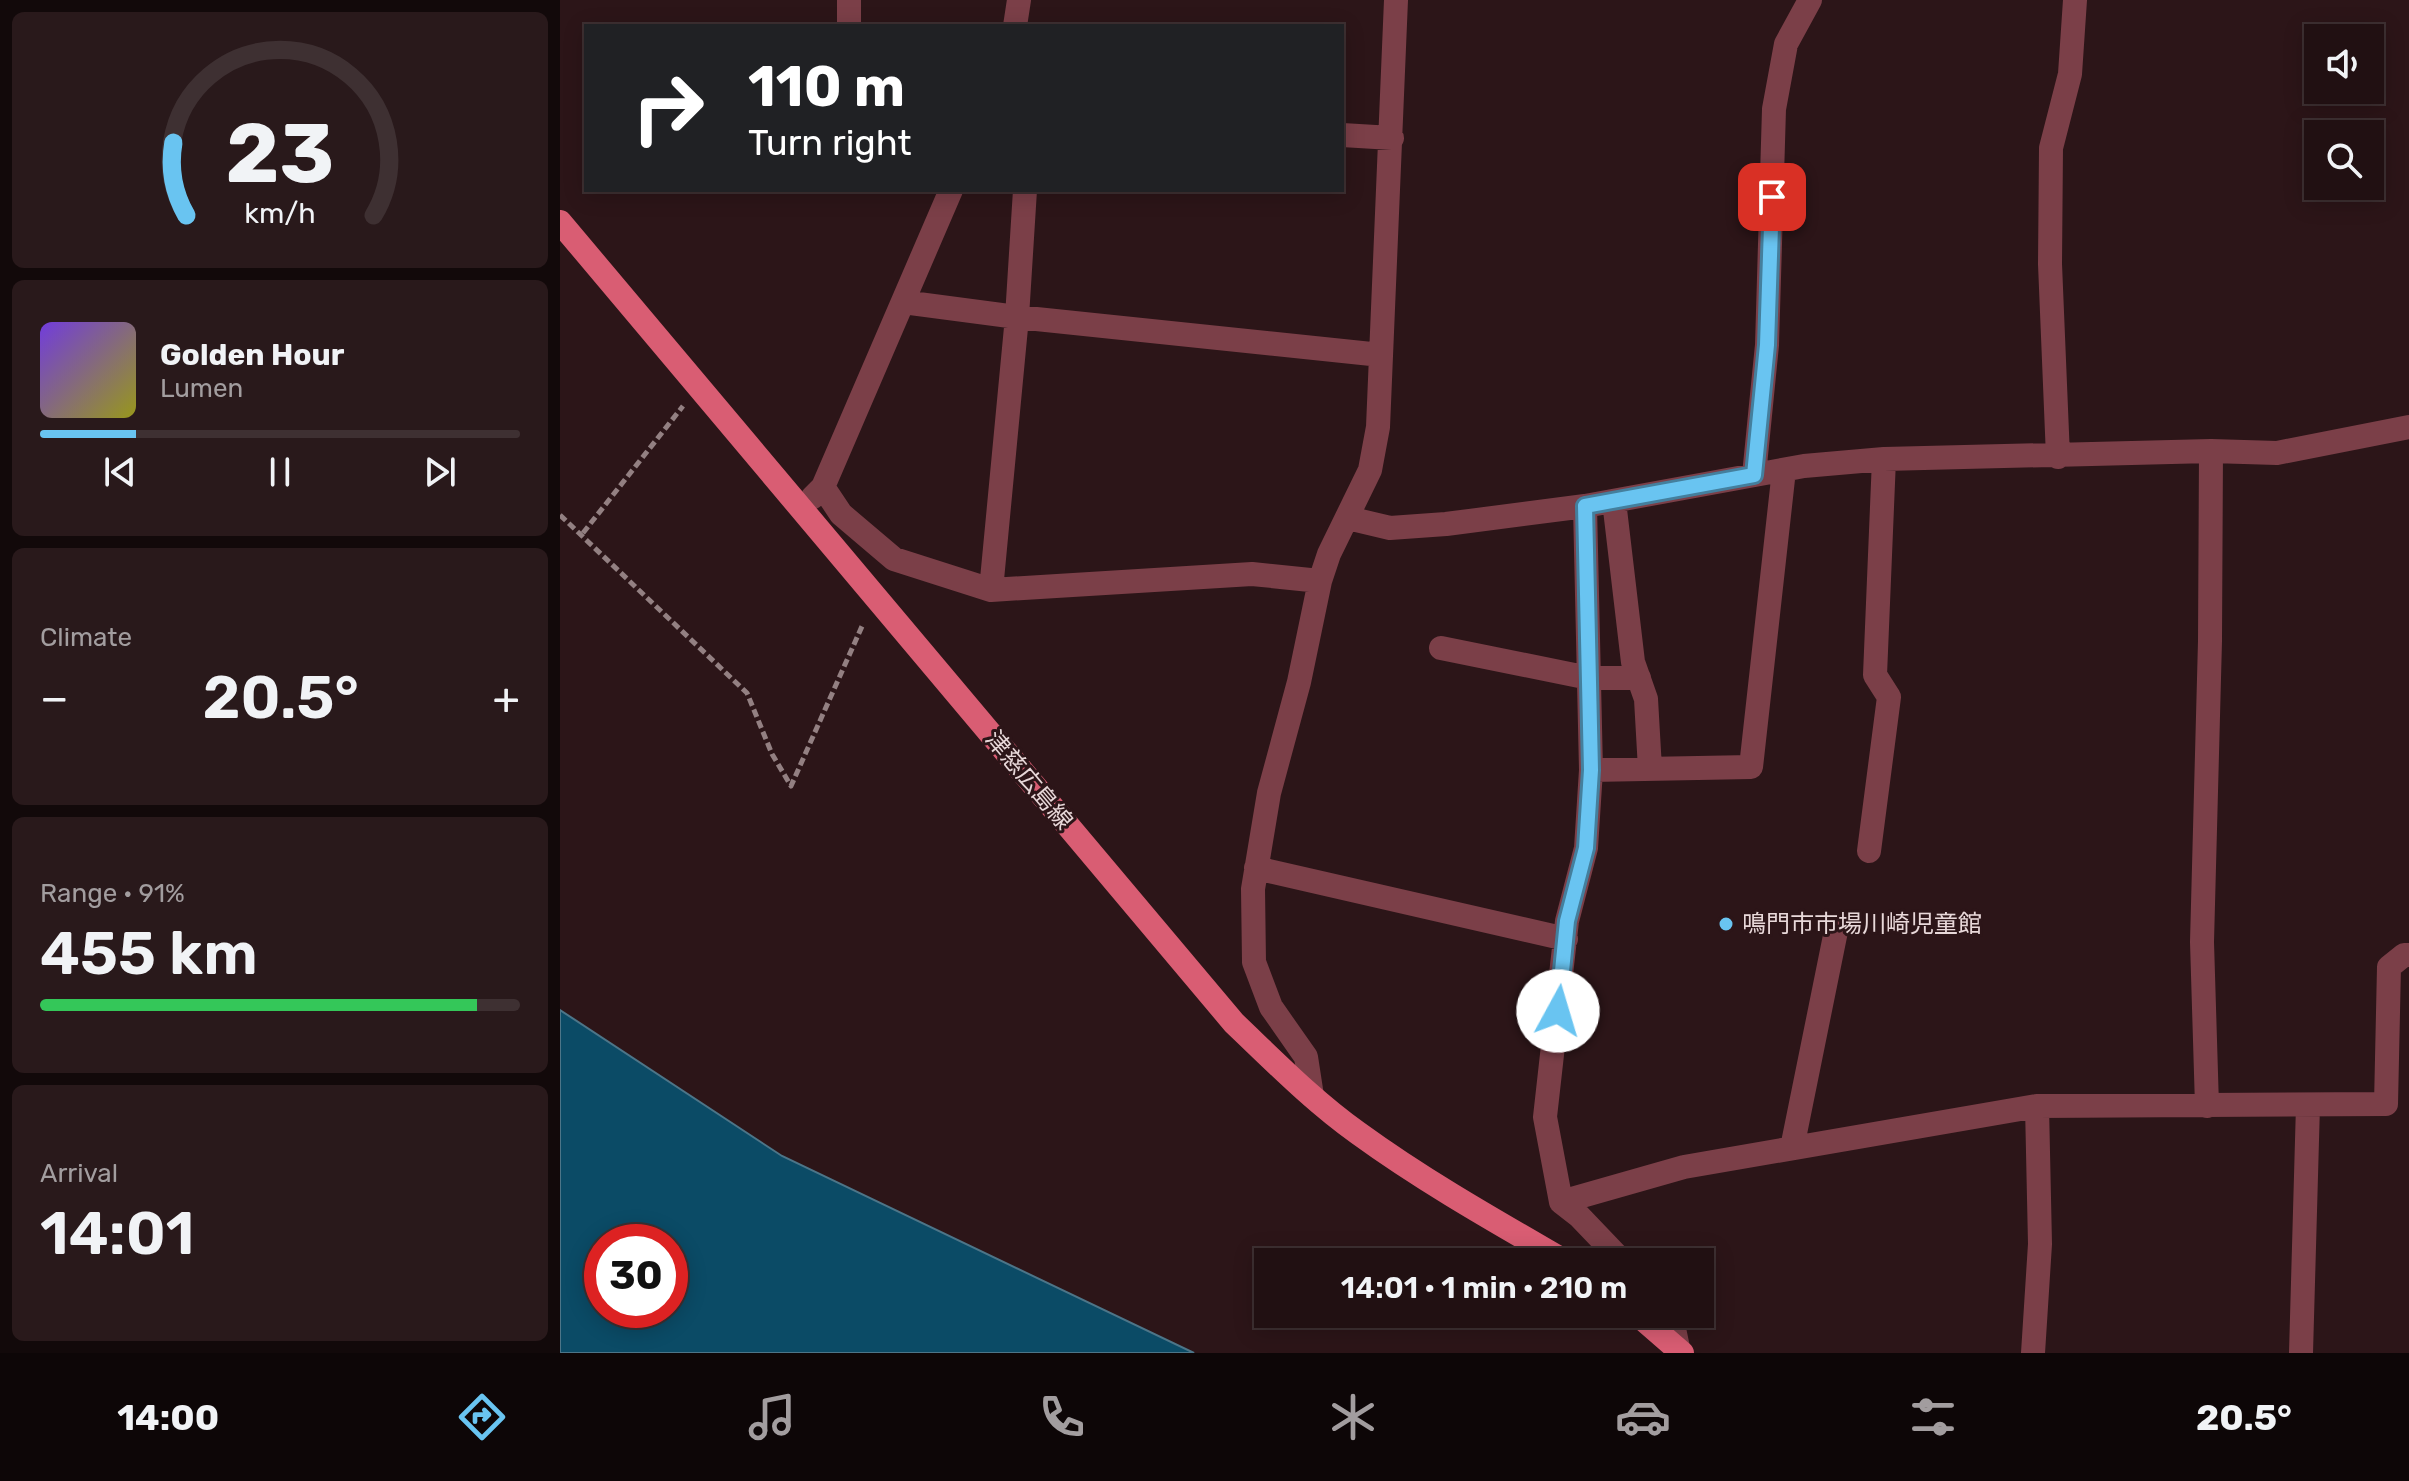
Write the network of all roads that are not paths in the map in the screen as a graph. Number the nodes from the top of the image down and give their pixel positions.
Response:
1 (849, 0) edge
2 (1019, 0) edge
3 (1396, 0) edge
4 (1810, 0) edge
5 (2075, 0) edge
6 (849, 24) edge
7 (1015, 24) edge
8 (1344, 135) edge
9 (1392, 138) junction
10 (950, 192) edge
11 (1025, 192) edge
12 (560, 222) edge
13 (903, 302) junction
14 (1017, 317) junction
15 (1381, 355) junction
16 (2409, 427) edge
17 (2211, 451) junction
18 (2058, 457) junction
19 (1884, 459) junction
20 (1784, 470) junction
21 (1754, 475) junction
22 (823, 487) junction
23 (1614, 501) junction
24 (1585, 506) junction
25 (800, 510) junction
26 (1348, 518) junction
27 (1320, 581) junction
28 (991, 590) junction
29 (1441, 648) dead end
30 (1589, 678) junction
31 (1639, 678) junction
32 (1650, 769) junction
33 (1591, 770) junction
34 (1869, 851) dead end
35 (1256, 868) junction
36 (1836, 931) dead end
37 (1566, 939) junction
38 (2409, 955) edge
39 (1312, 1096) junction
40 (2308, 1105) junction
41 (2037, 1106) junction
42 (2207, 1106) junction
43 (1792, 1148) junction
44 (1561, 1202) junction
45 (1542, 1248) edge
46 (1610, 1248) edge
47 (1654, 1328) edge
48 (1674, 1328) edge
49 (1680, 1350) edge
50 (2033, 1353) edge
51 (2301, 1353) edge

1 - 6 street
2 - 7 street
3 - 9 street
4 - 21 street
5 - 18 street
8 - 9 street
9 - 15 street
10 - 13 street
11 - 14 street
12 - 25 main road, 津慈広島線
13 - 14 street
13 - 22 street
14 - 15 street
14 - 28 street
15 - 26 street
16 - 17 street
17 - 18 street
17 - 42 street
18 - 19 street
19 - 20 street
19 - 34 street
20 - 21 street
20 - 32 street
21 - 23 street
22 - 25 street
22 - 28 street
23 - 24 street
23 - 31 street
24 - 26 street
24 - 30 street
25 - 39 main road, 津慈広島線
26 - 27 street
27 - 28 street
27 - 35 street
29 - 30 street
30 - 31 street
30 - 33 street
31 - 32 street
32 - 33 street
33 - 37 street
35 - 37 street
35 - 39 street
36 - 43 street
37 - 44 street
38 - 40 street
39 - 45 main road, 津慈広島線
40 - 42 street
40 - 51 street
41 - 42 street
41 - 43 street
41 - 50 street
43 - 44 street
44 - 46 street
47 - 49 main road
48 - 49 street

